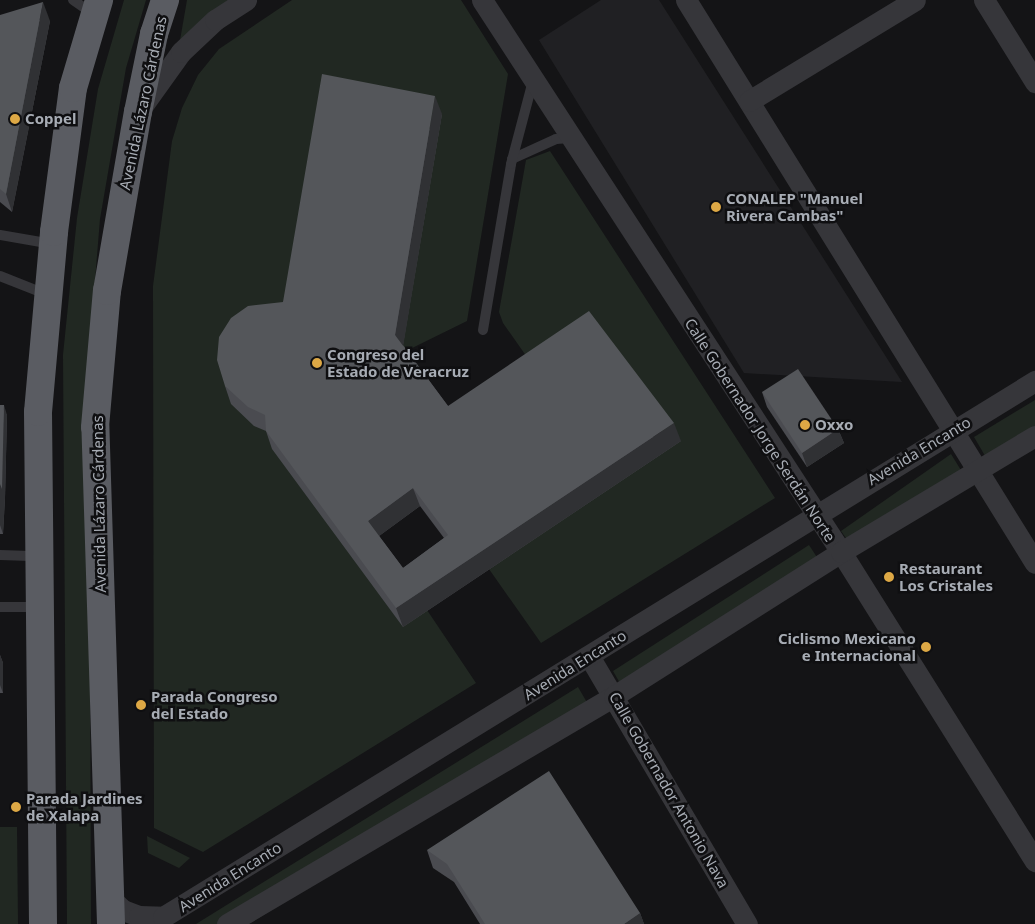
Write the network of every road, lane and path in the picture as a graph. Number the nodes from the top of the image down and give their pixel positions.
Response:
1 (165, 0) edge
2 (246, 0) edge
3 (482, 0) edge
4 (686, 0) edge
5 (915, 0) edge
6 (984, 0) edge
7 (89, 5) edge
8 (534, 77) junction
9 (1035, 82) edge
10 (750, 101) junction
11 (138, 112) junction
12 (570, 138) junction
13 (512, 159) junction
14 (0, 235) edge
15 (53, 244) junction
16 (0, 276) edge
17 (48, 295) junction
18 (482, 330) dead end
19 (1035, 380) edge
20 (951, 431) junction
21 (1035, 436) edge
22 (978, 472) junction
23 (814, 515) junction
24 (840, 552) junction
25 (0, 555) edge
26 (40, 556) junction
27 (1035, 563) edge
28 (0, 607) edge
29 (40, 608) junction
30 (589, 656) junction
31 (614, 696) junction
32 (1035, 861) edge
33 (111, 912) edge
34 (43, 924) edge
35 (227, 924) edge
36 (747, 924) edge

1 - 11 highway, Avenida Lázaro Cárdenas
2 - 11 street
3 - 8 street, Calle Gobernador Jorge Serdán Norte
4 - 10 street
5 - 10 street
6 - 9 street
7 - 15 highway
8 - 12 street, Calle Gobernador Jorge Serdán Norte
8 - 13 lane
10 - 20 street
11 - 33 highway, Avenida Lázaro Cárdenas
12 - 13 lane
12 - 23 street, Calle Gobernador Jorge Serdán Norte
13 - 18 lane
14 - 15 lane
15 - 17 highway
16 - 17 lane
17 - 26 highway
19 - 20 street, Avenida Encanto
20 - 22 street
20 - 23 street, Avenida Encanto
21 - 22 street
22 - 24 street
22 - 27 street
23 - 24 street, Calle Gobernador Jorge Serdán Norte
23 - 30 street, Avenida Encanto
24 - 31 street
24 - 32 street, Calle Gobernador Jorge Serdán Norte
25 - 26 lane
26 - 29 highway
28 - 29 lane
29 - 34 highway
30 - 31 street, Calle Gobernador Antonio Nava
30 - 33 street, Avenida Encanto
31 - 35 street
31 - 36 street, Calle Gobernador Antonio Nava

